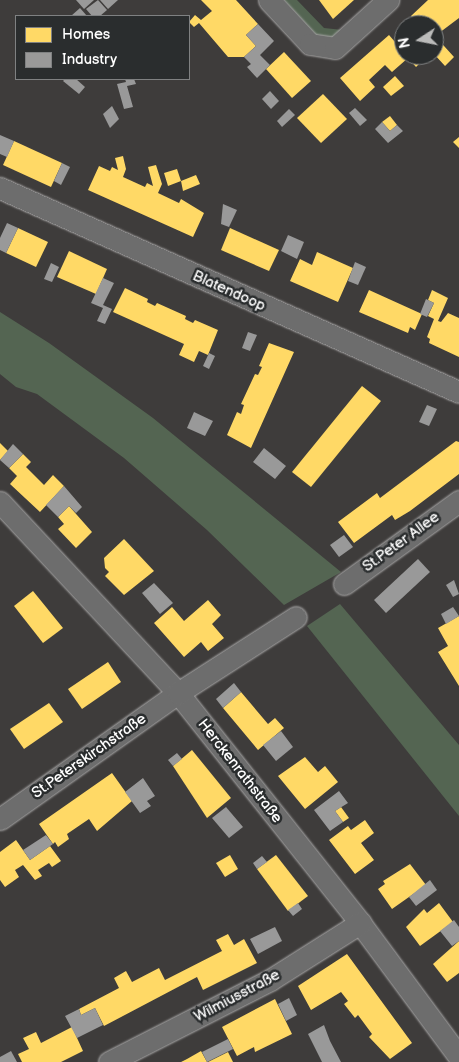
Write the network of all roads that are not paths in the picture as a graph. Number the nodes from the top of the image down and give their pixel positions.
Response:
1 (268, 0) edge
2 (388, 0) edge
3 (0, 188) edge
4 (459, 392) edge
5 (459, 500) edge
6 (0, 502) edge
7 (344, 584) dead end
8 (296, 617) dead end
9 (178, 693) junction
10 (0, 819) edge
11 (360, 923) junction
12 (459, 1057) edge
13 (109, 1062) edge

1 - 2 street
3 - 4 street, Blatendoop
5 - 7 street, St.Peter Allee
6 - 9 street, Herckenrathstraße
8 - 9 street
9 - 10 street, St.Peterskirchstraße
9 - 11 street, Herckenrathstraße
11 - 12 street, Herckenrathstraße
11 - 13 street, Wilmiusstraße

